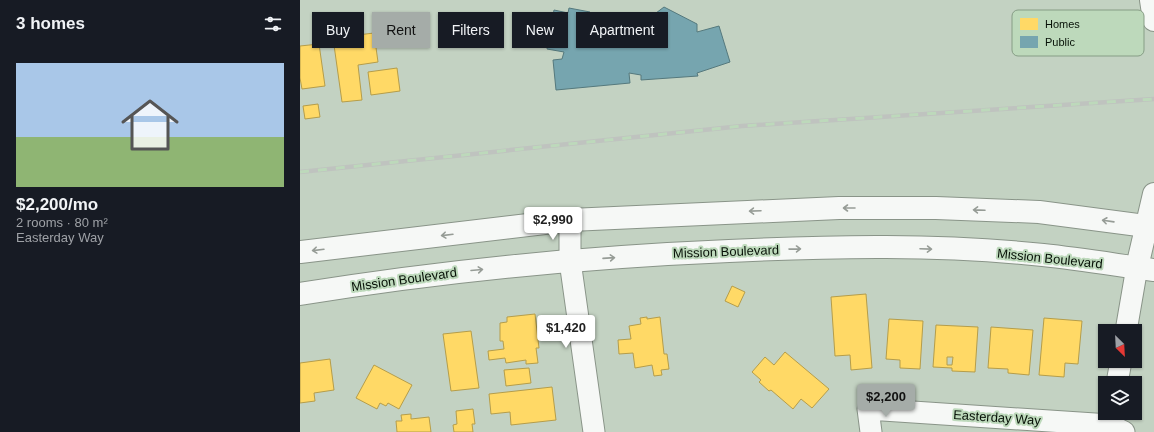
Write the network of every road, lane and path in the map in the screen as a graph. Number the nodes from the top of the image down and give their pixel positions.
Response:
1 (1151, 0) edge
2 (1154, 20) edge
3 (1154, 194) edge
4 (570, 220) junction
5 (1150, 227) edge
6 (300, 252) edge
7 (570, 261) junction
8 (1146, 269) edge
9 (300, 294) edge
10 (1128, 324) edge
11 (1115, 423) edge
12 (594, 432) edge
13 (871, 432) edge

1 - 2 main road
3 - 5 main road
5 -> 4 main road
4 -> 6 main road
4 - 7 street
5 - 8 main road
7 -> 8 main road, Mission Boulevard
9 -> 7 main road, Mission Boulevard
7 - 12 street
8 - 10 street
11 - 13 street, Easterday Way

